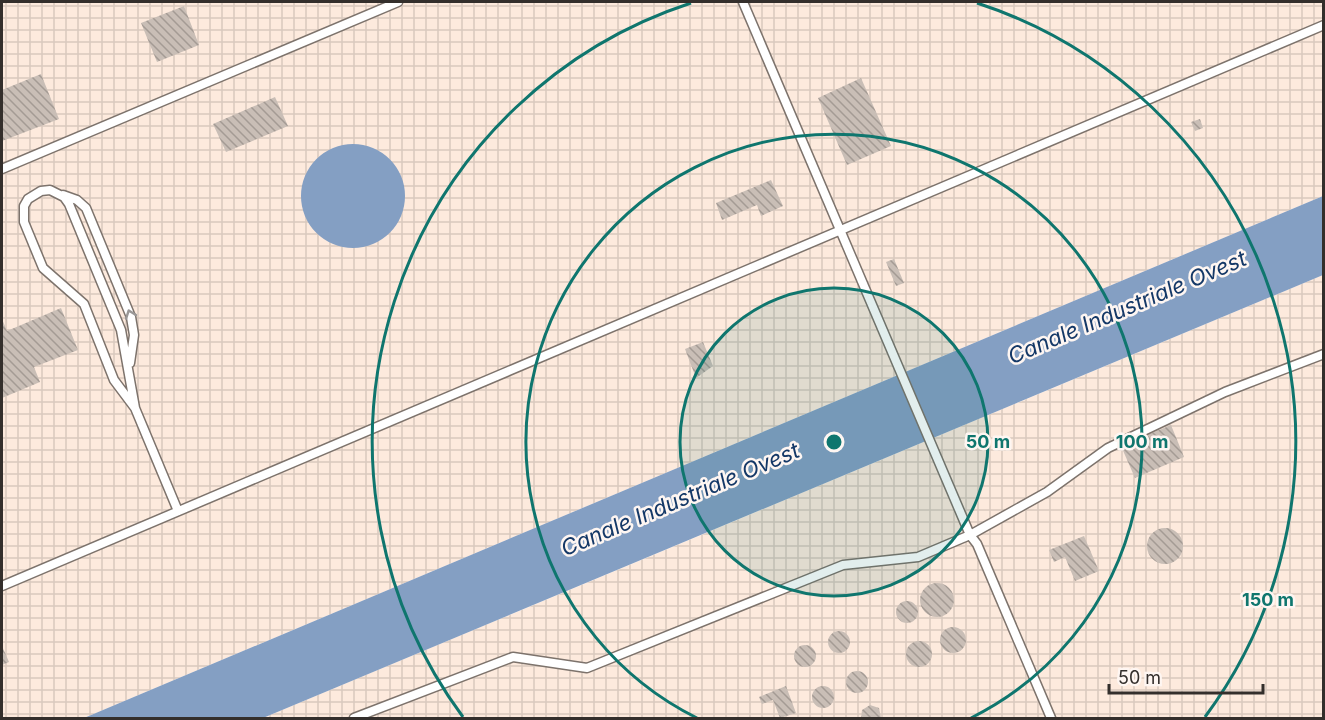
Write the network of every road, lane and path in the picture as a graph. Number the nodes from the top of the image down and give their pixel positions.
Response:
1 (398, 2) edge
2 (743, 2) edge
3 (1323, 25) edge
4 (2, 169) edge
5 (58, 193) junction
6 (839, 230) junction
7 (1323, 354) edge
8 (128, 372) junction
9 (135, 408) junction
10 (178, 511) junction
11 (970, 535) junction
12 (2, 586) edge
13 (354, 718) edge
14 (1051, 718) edge

1 - 4 lane
2 - 6 lane
3 - 6 lane
5 - 8 lane
8 -> 5 lane
5 - 9 lane
6 - 10 lane
6 - 11 lane
7 - 11 lane
8 - 9 lane
9 - 10 lane
10 - 12 lane
11 - 13 lane
11 - 14 lane

